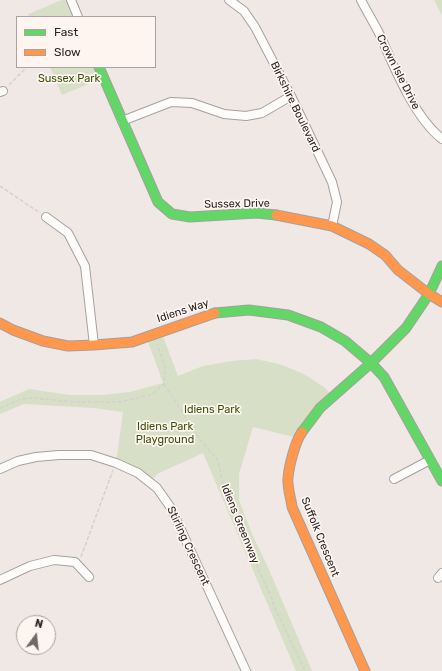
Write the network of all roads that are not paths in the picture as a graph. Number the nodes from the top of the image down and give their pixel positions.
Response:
1 (71, 0) edge
2 (229, 0) edge
3 (361, 0) edge
4 (78, 16) edge
5 (99, 68) edge
6 (291, 96) junction
7 (122, 121) junction
8 (442, 139) edge
9 (46, 216) road end
10 (332, 226) junction
11 (442, 266) edge
12 (429, 294) junction
13 (442, 302) edge
14 (0, 322) edge
15 (94, 345) junction
16 (371, 363) junction
17 (430, 460) junction
18 (0, 469) edge
19 (394, 480) dead end
20 (442, 481) edge
21 (89, 577) dead end
22 (0, 580) edge
23 (246, 671) edge
24 (365, 671) edge

1 - 4 street
2 - 6 street, Birkshire Boulevard
3 - 8 street, Crown Isle Drive
5 - 7 street, Sussex Drive
6 - 7 street
6 - 10 street, Birkshire Boulevard
7 - 10 street, Sussex Drive
9 - 15 street
10 - 12 street, Sussex Drive
11 - 12 street, Suffolk Crescent
12 - 13 street, Sussex Drive
12 - 16 street, Suffolk Crescent
14 - 15 street, Idiens Way
15 - 16 street, Idiens Way
16 - 17 street, Idiens Way
16 - 24 street, Suffolk Crescent
17 - 19 street
17 - 20 street, Idiens Way
18 - 23 street, Stirling Crescent
21 - 22 street

